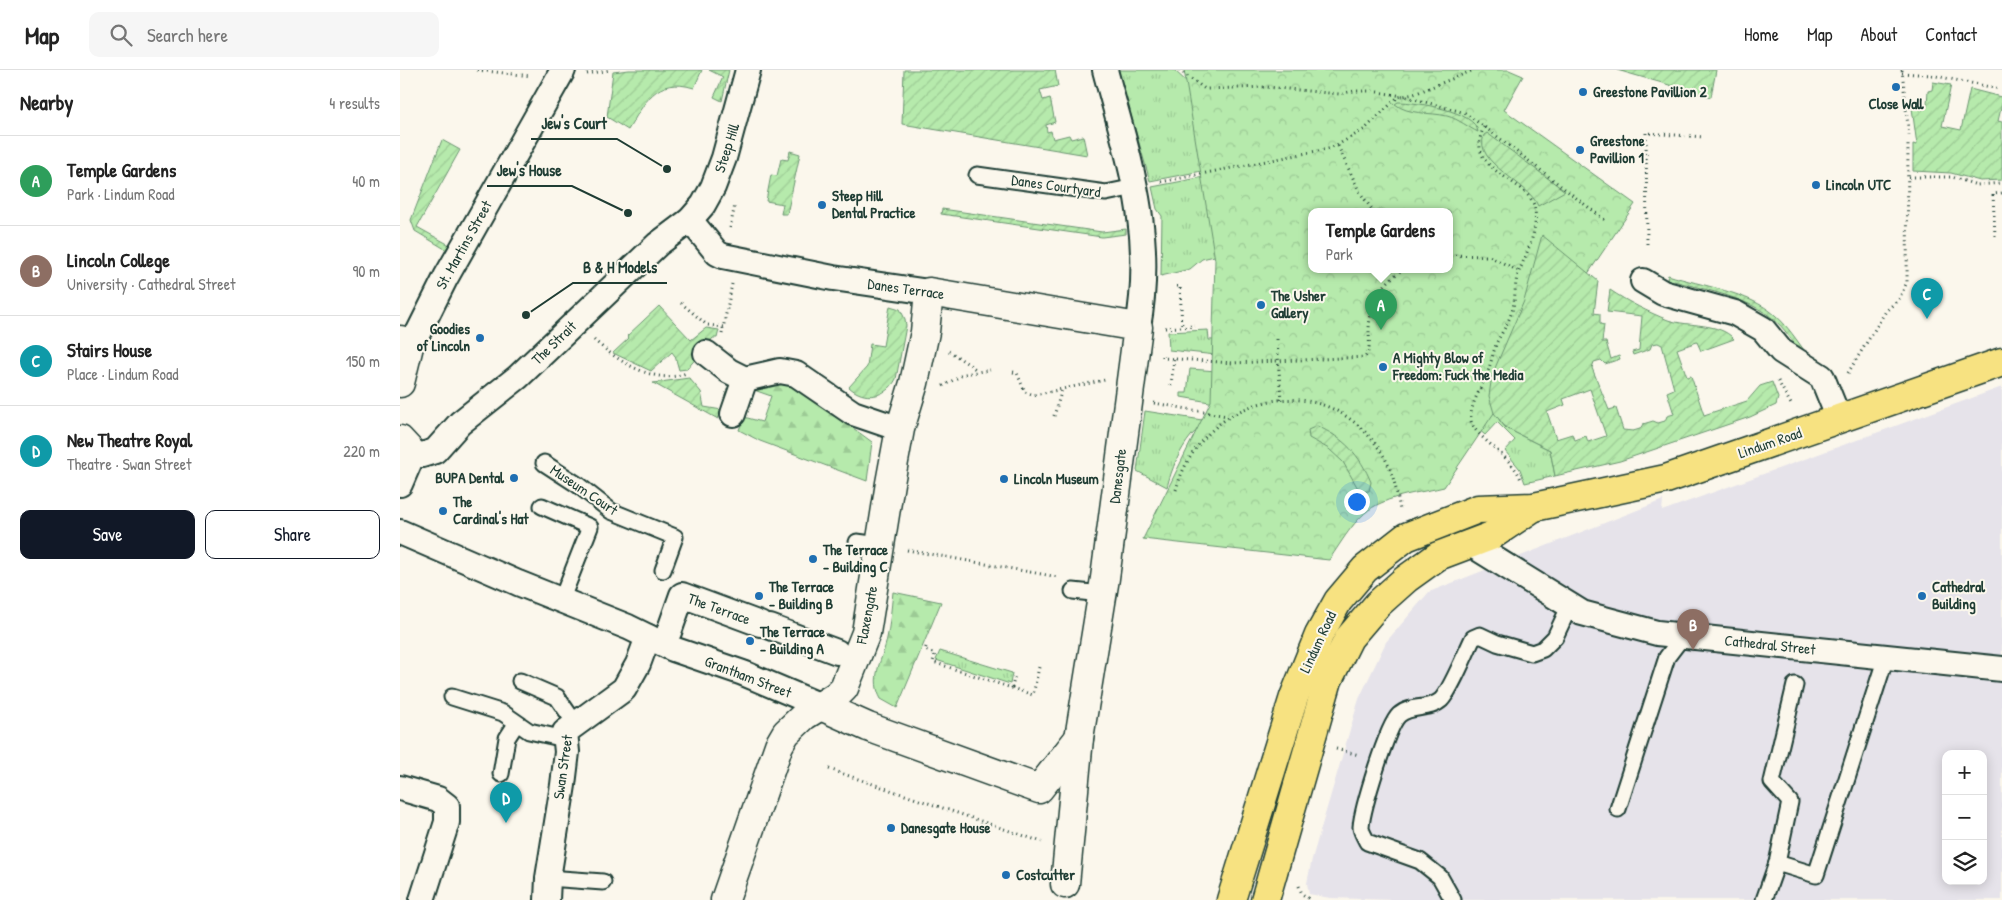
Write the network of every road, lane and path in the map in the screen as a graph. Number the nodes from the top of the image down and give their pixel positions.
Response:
1 (477, 70) edge
2 (563, 70) edge
3 (748, 70) edge
4 (1105, 70) edge
5 (1179, 70) edge
6 (1474, 70) edge
7 (1902, 72) edge
8 (532, 76) dead end
9 (2000, 89) dead end
10 (1403, 96) junction
11 (1484, 127) junction
12 (1909, 136) dead end
13 (1704, 137) dead end
14 (1908, 144) dead end
15 (1338, 146) junction
16 (976, 175) dead end
17 (1909, 177) junction
18 (2002, 183) edge
19 (1146, 185) junction
20 (2002, 193) edge
21 (735, 202) dead end
22 (1371, 208) edge
23 (690, 220) junction
24 (1606, 221) dead end
25 (1994, 236) dead end
26 (728, 238) dead end
27 (1647, 244) dead end
28 (1453, 255) edge
29 (1519, 271) junction
30 (1400, 273) edge
31 (1643, 281) dead end
32 (1177, 286) dead end
33 (731, 288) dead end
34 (937, 288) junction
35 (681, 304) dead end
36 (1195, 326) dead end
37 (724, 327) junction
38 (1157, 328) junction
39 (1182, 328) junction
40 (1165, 332) dead end
41 (587, 334) dead end
42 (722, 334) dead end
43 (1277, 339) dead end
44 (405, 341) edge
45 (1164, 350) dead end
46 (706, 353) joint
47 (953, 354) dead end
48 (1174, 359) junction
49 (1279, 362) junction
50 (2002, 362) edge
51 (978, 370) junction
52 (990, 370) dead end
53 (1013, 372) dead end
54 (1773, 374) dead end
55 (745, 378) junction
56 (400, 383) edge
57 (1171, 384) dead end
58 (1062, 389) junction
59 (1120, 389) junction
60 (938, 391) dead end
61 (1280, 401) junction
62 (1054, 416) dead end
63 (1227, 416) junction
64 (1848, 416) junction
65 (731, 419) dead end
66 (900, 429) junction
67 (1799, 433) junction
68 (406, 447) edge
69 (544, 463) dead end
70 (400, 484) edge
71 (1176, 490) dead end
72 (542, 506) dead end
73 (1530, 508) junction
74 (400, 532) edge
75 (1406, 537) junction
76 (1469, 543) junction
77 (879, 545) junction
78 (663, 570) dead end
79 (1073, 591) joint
80 (1102, 594) junction
81 (561, 601) junction
82 (1570, 605) junction
83 (655, 630) junction
84 (1683, 636) junction
85 (926, 647) dead end
86 (826, 648) dead end
87 (1886, 657) junction
88 (1039, 667) dead end
89 (2002, 669) edge
90 (1015, 674) dead end
91 (520, 681) dead end
92 (1794, 685) dead end
93 (1012, 688) junction
94 (452, 697) dead end
95 (821, 706) junction
96 (516, 724) junction
97 (570, 731) junction
98 (1079, 738) junction
99 (1334, 748) dead end
100 (1380, 760) junction
101 (829, 769) dead end
102 (501, 774) dead end
103 (400, 788) edge
104 (1618, 809) dead end
105 (1047, 844) dead end
106 (1777, 863) junction
107 (1300, 880) dead end
108 (603, 882) dead end
109 (1065, 884) dead end
110 (547, 889) edge
111 (422, 900) edge
112 (725, 900) edge
113 (1230, 900) edge
114 (1265, 900) edge
115 (1311, 900) edge
116 (1453, 900) edge
117 (1764, 900) edge

1 - 8 path
2 - 44 street, St. Martins Street
3 - 23 street, Steep Hill
4 - 19 street, Danesgate
5 - 10 path
6 - 10 path
7 - 9 path
7 - 12 path
10 - 11 path
10 - 15 path
11 - 24 path
11 - 29 path
13 - 27 path
14 - 17 path
15 - 19 path
15 - 22 path
16 - 19 lane, Danes Courtyard
17 - 18 path
17 - 64 path
19 - 38 street, Danesgate
20 - 25 path
21 - 26 path
23 - 34 street, Danes Terrace
23 - 68 street, The Strait
28 - 29 path
29 - 73 path
30 - 49 path
31 - 64 street
32 - 39 path
33 - 37 path
34 - 38 street, Danes Terrace
34 - 66 street, Flaxengate
35 - 37 path
36 - 39 path
37 - 42 path
38 - 39 path
38 - 40 path
38 - 59 street, Danesgate
41 - 46 path
43 - 49 path
44 - 56 street
45 - 48 path
46 - 55 street
47 - 51 path
48 - 49 path
48 - 57 path
49 - 61 path
50 - 64 main road, Lindum Road
51 - 52 path
51 - 60 path
53 - 58 path
54 - 67 path
55 - 65 street
55 - 66 street
58 - 59 path
58 - 62 path
59 - 63 path
59 - 80 street, Danesgate
61 - 63 path
61 - 75 path
63 - 71 path
64 - 67 main road, Lindum Road
66 - 77 street, Flaxengate
67 - 73 main road, Lindum Road
68 - 70 street
69 - 78 lane, Museum Court
72 - 81 lane
73 - 75 main road, Lindum Road
73 - 76 main road, Lindum Road
74 - 81 street, Grantham Street
75 - 113 main road, Lindum Road
76 - 82 street, Cathedral Street
76 - 114 main road, Lindum Road
77 - 79 path
77 - 95 street, Flaxengate
79 - 80 lane
80 - 98 street, Danesgate
81 - 83 street, Grantham Street
82 - 84 street, Cathedral Street
82 - 100 lane
83 - 86 street, The Terrace
83 - 95 street, Grantham Street
83 - 97 street, Swan Street
84 - 87 street, Cathedral Street
84 - 104 lane
85 - 93 path
87 - 89 street, Cathedral Street
87 - 106 lane
88 - 93 path
90 - 93 path
91 - 97 lane
92 - 106 lane
94 - 96 lane
95 - 98 street, Grantham Street
95 - 112 street, Flaxengate
96 - 97 lane
96 - 102 lane
97 - 110 street, Swan Street
98 - 109 street, Danesgate
99 - 100 path
100 - 116 lane
101 - 105 path
103 - 111 street
106 - 117 lane
107 - 115 path
108 - 110 lane

